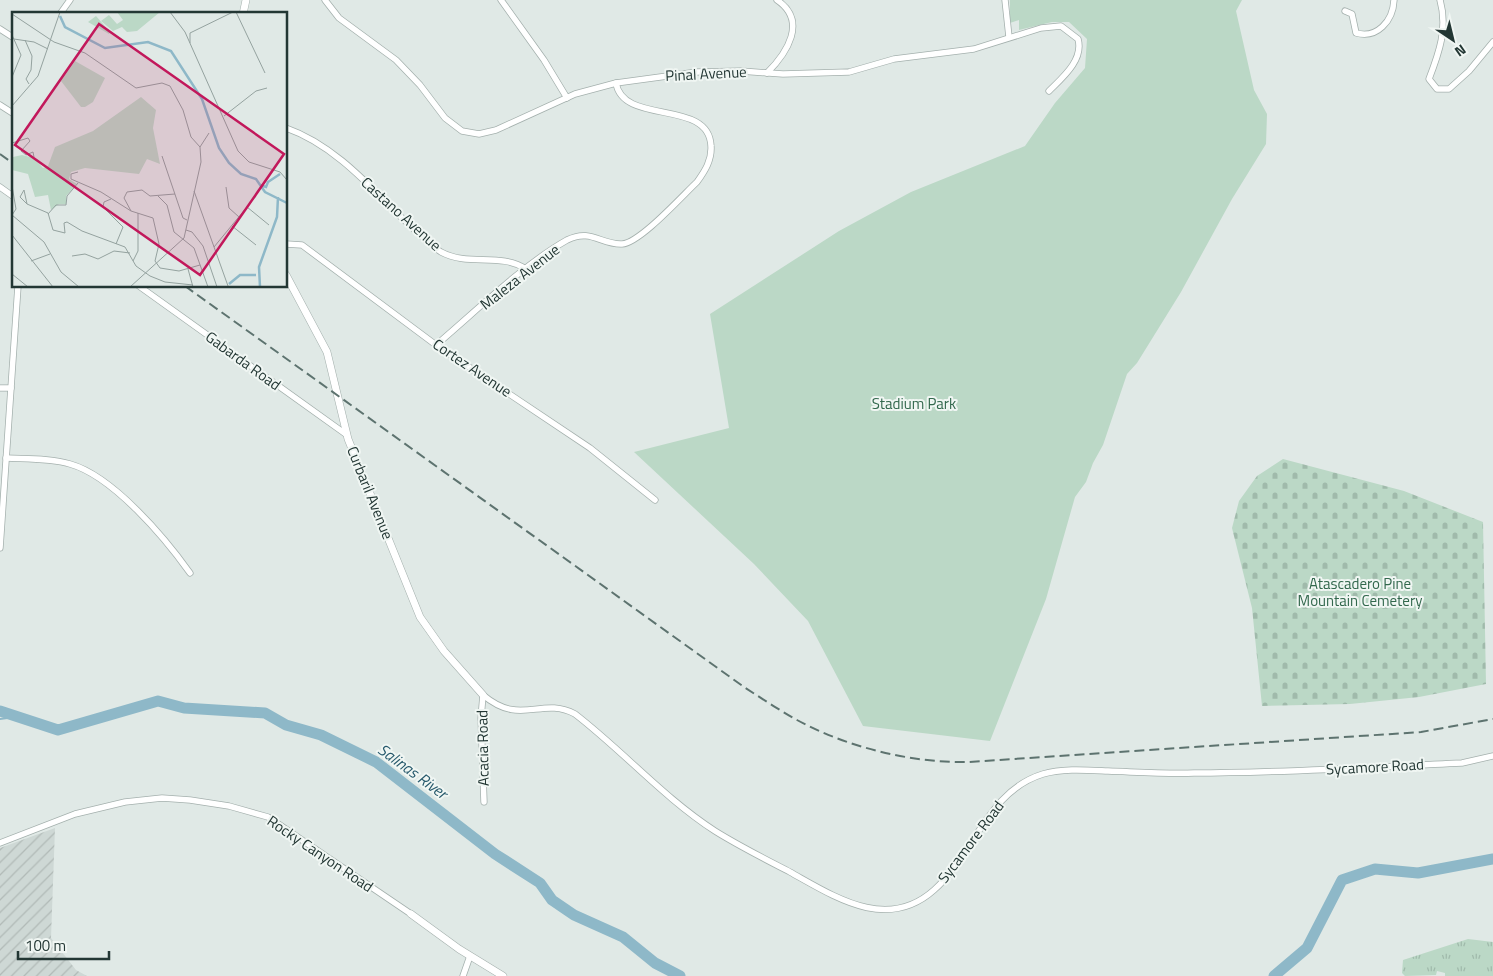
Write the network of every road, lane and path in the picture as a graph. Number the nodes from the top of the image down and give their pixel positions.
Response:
1 (70, 0) edge
2 (325, 0) edge
3 (501, 0) edge
4 (777, 0) edge
5 (1005, 0) edge
6 (1394, 0) edge
7 (1440, 0) edge
8 (1345, 11) dead end
9 (61, 12) edge
10 (0, 29) edge
11 (12, 37) edge
12 (1009, 37) junction
13 (1493, 42) edge
14 (767, 73) junction
15 (616, 83) junction
16 (1050, 91) dead end
17 (567, 98) junction
18 (0, 104) edge
19 (12, 113) edge
20 (288, 129) edge
21 (0, 187) edge
22 (12, 196) edge
23 (288, 244) edge
24 (526, 270) junction
25 (288, 279) edge
26 (18, 288) edge
27 (142, 288) edge
28 (436, 345) junction
29 (0, 388) edge
30 (11, 388) junction
31 (347, 435) junction
32 (6, 458) junction
33 (655, 500) dead end
34 (0, 546) edge
35 (190, 573) dead end
36 (483, 695) junction
37 (1493, 756) edge
38 (484, 802) dead end
39 (0, 843) edge
40 (411, 914) joint
41 (470, 956) junction
42 (463, 976) edge
43 (503, 976) edge

1 - 9 street
2 - 17 street, Pinal Avenue
3 - 17 street
4 - 14 street
5 - 12 street
6 - 8 street
7 - 13 street
10 - 11 street
12 - 14 street, Pinal Avenue
12 - 16 street, Pinal Avenue
14 - 15 street, Pinal Avenue
15 - 17 street, Pinal Avenue
15 - 24 street, Maleza Avenue
18 - 19 street
20 - 24 street, Castano Avenue
21 - 22 street
23 - 28 street, Cortez Avenue
24 - 28 street, Maleza Avenue
25 - 31 street, Curbaril Avenue
26 - 30 street
27 - 31 street, Gabarda Road
28 - 33 street, Cortez Avenue
29 - 30 street
30 - 32 street
31 - 36 street, Curbaril Avenue
32 - 34 street
32 - 35 street
36 - 37 street, Sycamore Road
36 - 38 street, Acacia Road
39 - 40 street, Rocky Canyon Road
40 - 41 street, Rocky Canyon Road
41 - 42 street
41 - 43 street, Rocky Canyon Road

